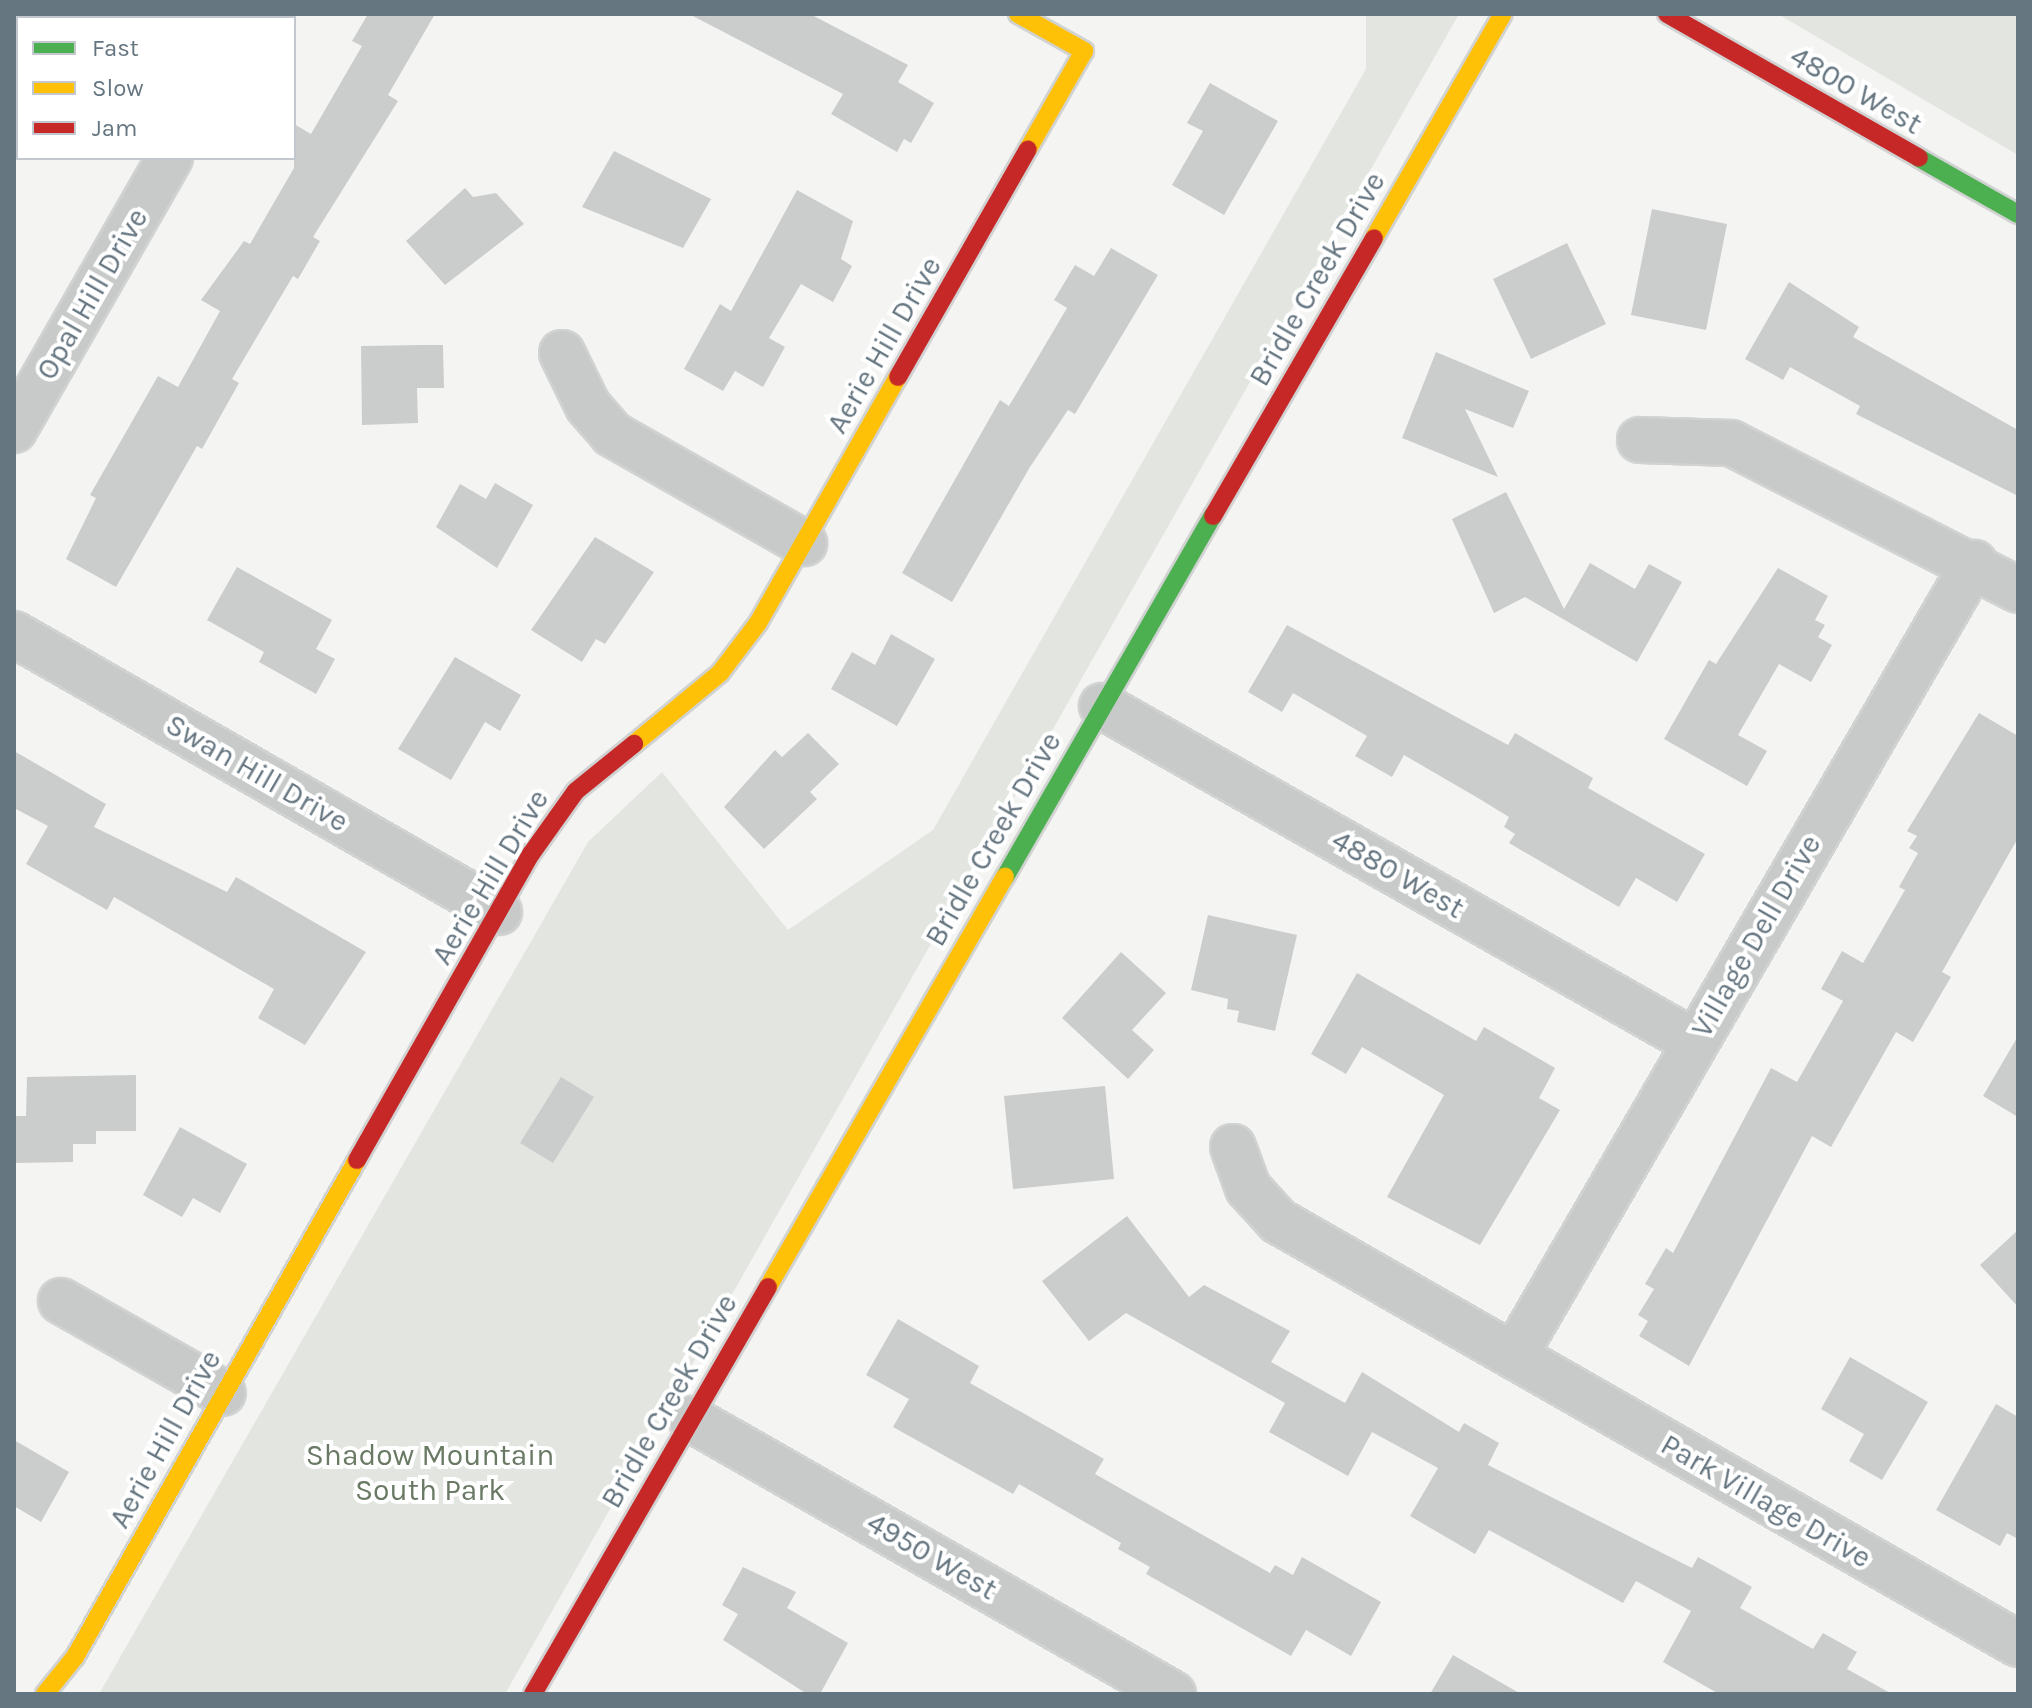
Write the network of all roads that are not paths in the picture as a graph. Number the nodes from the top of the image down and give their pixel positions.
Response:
1 (1018, 14) edge
2 (1503, 14) edge
3 (1667, 14) edge
4 (169, 160) edge
5 (2018, 214) edge
6 (562, 353) dead end
7 (14, 430) edge
8 (1640, 440) dead end
9 (804, 543) junction
10 (1974, 563) junction
11 (2018, 590) edge
12 (14, 634) edge
13 (1102, 706) junction
14 (499, 912) junction
15 (1694, 1042) junction
16 (1233, 1147) dead end
17 (61, 1301) dead end
18 (1514, 1356) junction
19 (223, 1393) junction
20 (691, 1419) junction
21 (2018, 1644) edge
22 (1120, 1681) edge
23 (45, 1694) edge
24 (533, 1694) edge
25 (1173, 1694) edge

1 - 9 street, Aerie Hill Drive
2 - 13 street, Bridle Creek Drive
3 - 5 street, 4800 West
4 - 7 street, Opal Hill Drive
6 - 9 street
8 - 10 street
9 - 14 street, Aerie Hill Drive
10 - 11 street
10 - 15 street, Village Dell Drive
12 - 14 street, Swan Hill Drive
13 - 15 street, 4880 West
13 - 20 street, Bridle Creek Drive
14 - 19 street, Aerie Hill Drive
15 - 18 street, Village Dell Drive
16 - 18 street, Park Village Drive
17 - 19 street
18 - 21 street, Park Village Drive
19 - 23 street, Aerie Hill Drive
20 - 22 street, 4950 West
20 - 24 street, Bridle Creek Drive
22 - 25 street, 4950 West

